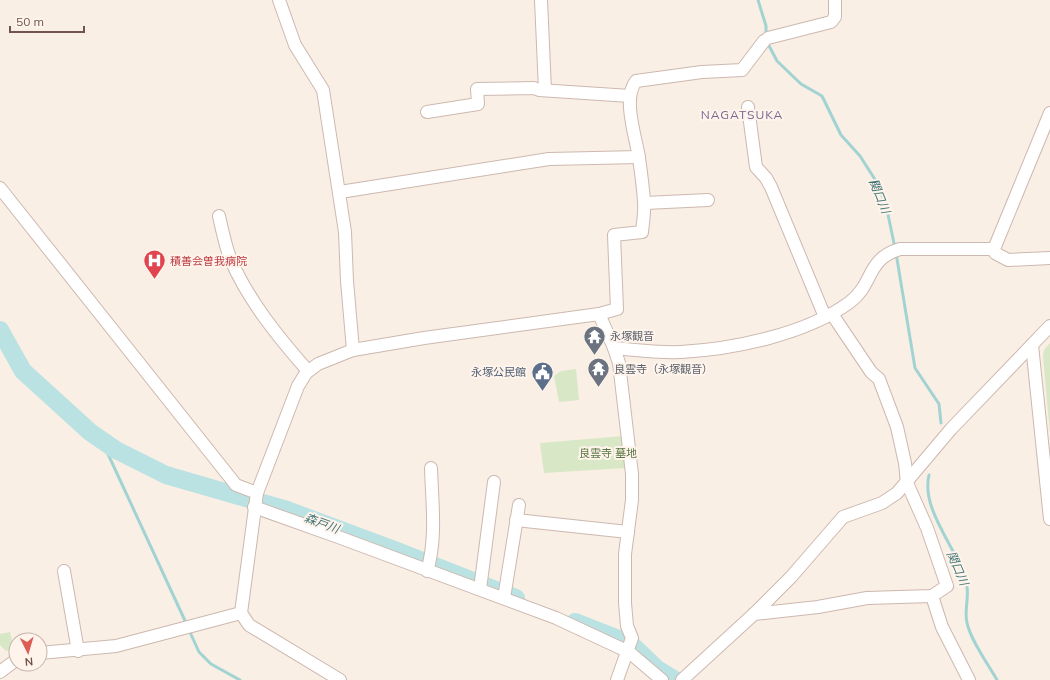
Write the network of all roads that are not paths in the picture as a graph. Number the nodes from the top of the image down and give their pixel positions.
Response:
1 (279, 0) edge
2 (541, 0) edge
3 (835, 0) edge
4 (545, 90) junction
5 (630, 96) junction
6 (748, 107) dead end
7 (427, 112) dead end
8 (1050, 113) edge
9 (639, 157) junction
10 (0, 188) edge
11 (340, 192) junction
12 (708, 200) dead end
13 (645, 202) junction
14 (220, 216) dead end
15 (994, 249) junction
16 (1050, 258) edge
17 (600, 314) junction
18 (829, 316) junction
19 (1050, 326) edge
20 (1032, 345) junction
21 (614, 348) junction
22 (353, 350) junction
23 (308, 371) junction
24 (431, 468) dead end
25 (494, 482) dead end
26 (907, 483) junction
27 (256, 493) junction
28 (519, 505) dead end
29 (254, 507) junction
30 (1050, 519) edge
31 (516, 520) junction
32 (628, 532) junction
33 (64, 571) dead end
34 (427, 571) junction
35 (480, 589) junction
36 (932, 596) junction
37 (504, 598) junction
38 (241, 613) junction
39 (754, 614) junction
40 (630, 646) junction
41 (78, 651) junction
42 (48, 653) edge
43 (682, 679) edge
44 (340, 680) edge
45 (617, 680) edge
46 (662, 680) edge
47 (969, 680) edge

1 - 11 street
2 - 4 street
3 - 5 street
4 - 5 street
4 - 7 street
5 - 9 street
6 - 18 street
8 - 15 street
9 - 11 street
9 - 13 street
10 - 27 street
11 - 22 street
12 - 13 street
13 - 17 street
14 - 23 street
15 - 16 street
15 - 18 street
17 - 21 street
17 - 22 street
18 - 21 street
18 - 26 street
19 - 20 street
20 - 26 street
20 - 30 street
21 - 32 street
22 - 23 street
23 - 27 street
24 - 34 street
25 - 35 street
26 - 36 street
26 - 39 street
27 - 29 street
28 - 31 street
29 - 34 street
29 - 38 street
31 - 32 street
31 - 37 street
32 - 40 street
33 - 41 street
34 - 35 street
35 - 37 street
36 - 39 street
36 - 47 street
37 - 40 street
38 - 41 street
38 - 44 street
39 - 43 street
40 - 45 street
40 - 46 street
41 - 42 street

